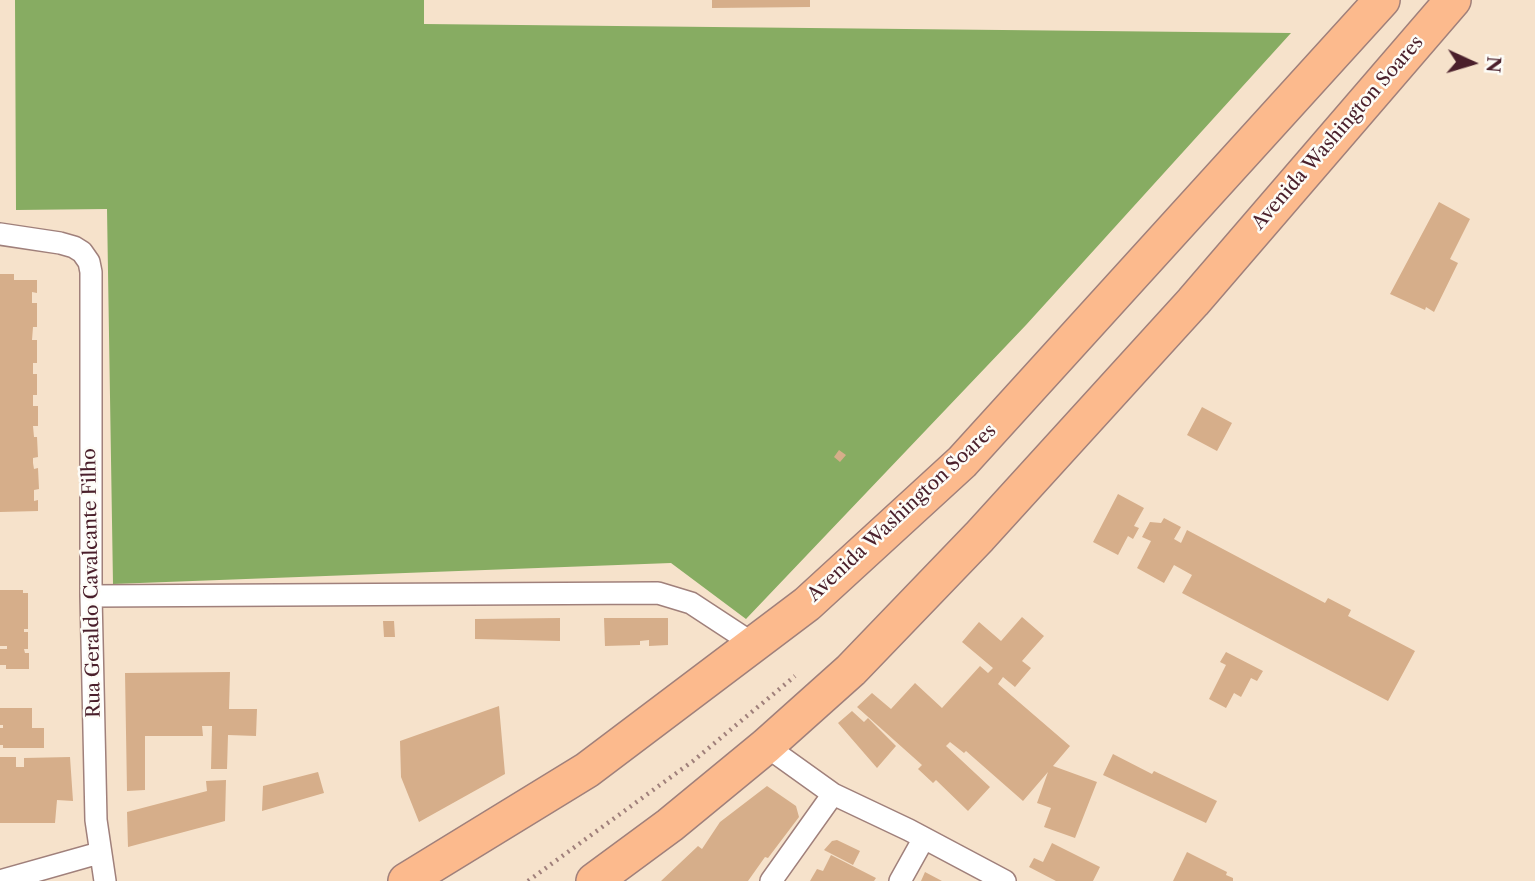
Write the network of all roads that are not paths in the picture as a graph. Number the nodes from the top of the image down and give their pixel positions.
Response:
1 (1382, 0) edge
2 (1453, 0) edge
3 (0, 234) edge
4 (91, 596) junction
5 (755, 645) junction
6 (766, 746) junction
7 (833, 794) junction
8 (924, 838) junction
9 (99, 853) junction
10 (0, 881) edge
11 (104, 881) edge
12 (406, 881) edge
13 (594, 881) edge
14 (771, 881) edge
15 (900, 881) edge
16 (1005, 881) edge

1 - 5 highway, Avenida Washington Soares
2 - 6 highway, Avenida Washington Soares
3 - 4 street, Rua Geraldo Cavalcante Filho
4 - 5 street
4 - 9 street, Rua Geraldo Cavalcante Filho
5 - 12 highway, Avenida Washington Soares
6 - 7 street
6 - 13 highway, Avenida Washington Soares
7 - 8 street
7 - 14 street
8 - 15 street
8 - 16 street
9 - 10 street
9 - 11 street, Rua Geraldo Cavalcante Filho

